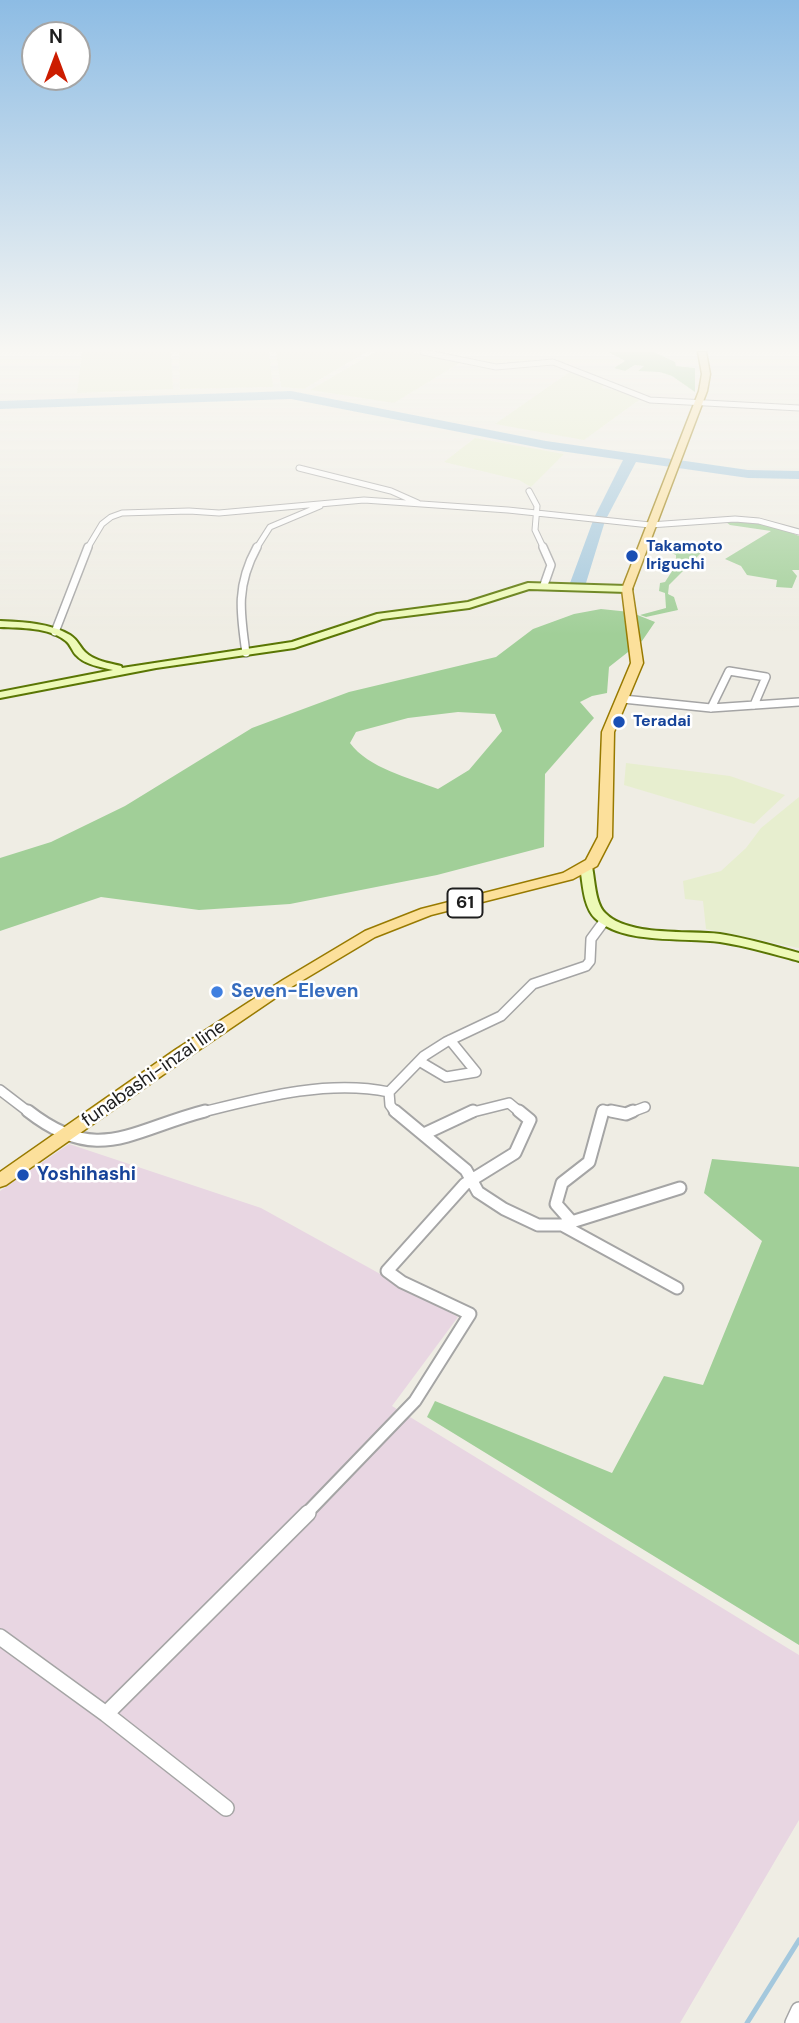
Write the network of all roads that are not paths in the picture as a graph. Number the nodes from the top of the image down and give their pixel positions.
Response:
1 (682, 446) edge
2 (299, 468) dead end
3 (528, 491) dead end
4 (327, 503) junction
5 (425, 506) junction
6 (537, 514) junction
7 (650, 525) junction
8 (799, 532) edge
9 (544, 585) junction
10 (627, 589) junction
11 (0, 624) edge
12 (55, 632) junction
13 (246, 653) junction
14 (119, 672) junction
15 (0, 695) edge
16 (799, 696) edge
17 (623, 699) junction
18 (795, 703) edge
19 (754, 705) junction
20 (711, 708) junction
21 (586, 867) junction
22 (605, 920) junction
23 (799, 957) edge
24 (450, 1040) junction
25 (419, 1061) junction
26 (0, 1090) edge
27 (389, 1092) junction
28 (645, 1107) dead end
29 (424, 1134) junction
30 (64, 1136) junction
31 (471, 1180) junction
32 (0, 1181) edge
33 (680, 1188) dead end
34 (567, 1223) junction
35 (677, 1289) dead end
36 (2, 1642) edge
37 (106, 1714) junction
38 (226, 1808) dead end
39 (799, 2010) edge
40 (793, 2023) edge

1 - 7 main road
2 - 5 street
3 - 6 street
4 - 5 street
4 - 12 street
4 - 13 street
5 - 6 street
6 - 7 street
6 - 9 street
7 - 8 street
7 - 10 main road
9 - 10 street
9 - 13 street
10 - 17 main road
11 - 12 street
12 - 14 street
13 - 14 street
14 - 15 street
16 - 18 street
17 - 20 street
17 - 21 main road
18 - 19 street
19 - 20 street
19 - 20 street
21 - 22 street
21 - 30 main road, funabashi-inzai line / 61
22 - 23 street
22 - 24 street
24 - 25 street
24 - 25 street
25 - 27 street
26 - 30 street
27 - 29 street
27 - 30 street
28 - 34 street
29 - 31 street
29 - 31 street
30 - 32 main road, funabashi-inzai line / 61
31 - 34 street
31 - 37 street
33 - 34 street
34 - 35 street
36 - 37 street
37 - 38 street
39 - 40 street

